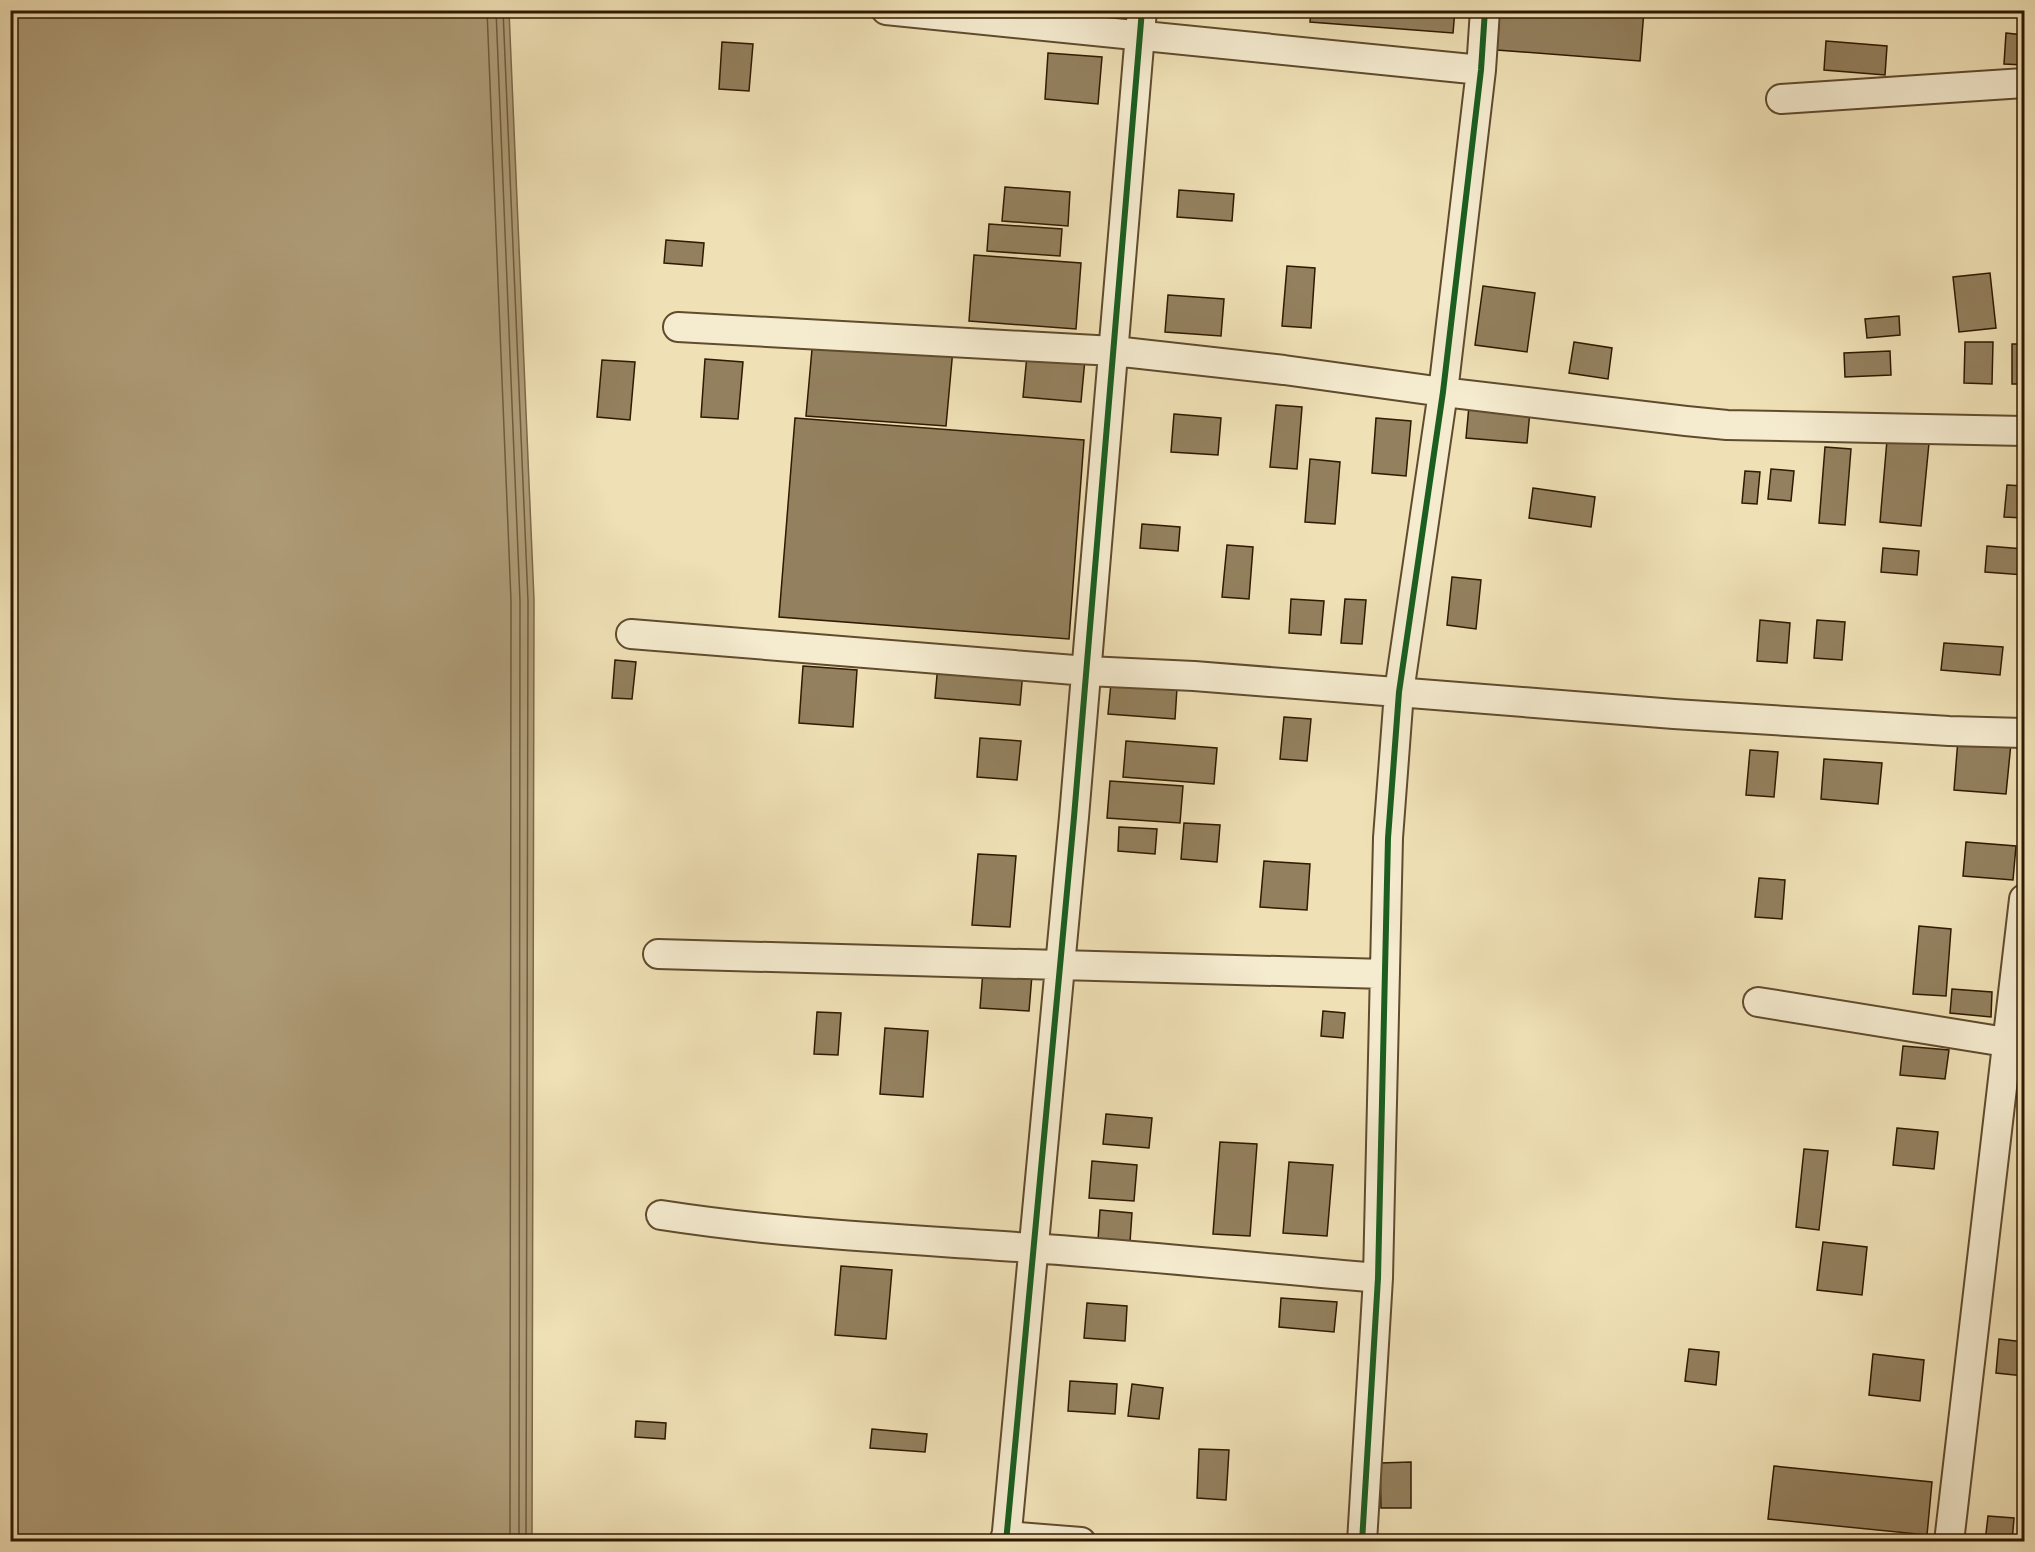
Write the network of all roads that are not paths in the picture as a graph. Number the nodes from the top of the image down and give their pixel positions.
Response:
1 (886, 10) edge
2 (1485, 10) edge
3 (1141, 24) edge
4 (1481, 70) junction
5 (2025, 83) edge
6 (1781, 99) dead end
7 (678, 327) dead end
8 (1114, 351) junction
9 (1443, 392) junction
10 (2025, 431) edge
11 (631, 634) dead end
12 (1087, 671) junction
13 (1399, 692) junction
14 (2025, 734) edge
15 (2025, 899) edge
16 (657, 954) dead end
17 (1060, 966) junction
18 (1385, 974) junction
19 (1758, 1002) dead end
20 (2017, 1043) edge
21 (661, 1215) dead end
22 (1034, 1248) junction
23 (1378, 1278) junction
24 (1006, 1539) edge
25 (1081, 1542) edge
26 (1362, 1542) edge
27 (1949, 1542) edge

1 - 3 street
2 - 4 street
3 - 4 street
3 - 8 street
4 - 9 street
5 - 6 street
7 - 8 street
8 - 9 street
8 - 12 street
9 - 10 street
9 - 13 street
11 - 12 street
12 - 13 street
12 - 17 street
13 - 14 street
13 - 18 street
15 - 20 street
16 - 17 street
17 - 18 street
17 - 22 street
18 - 23 street
19 - 20 street
20 - 27 street
21 - 22 street
22 - 23 street
22 - 24 street
23 - 26 street
24 - 25 street

